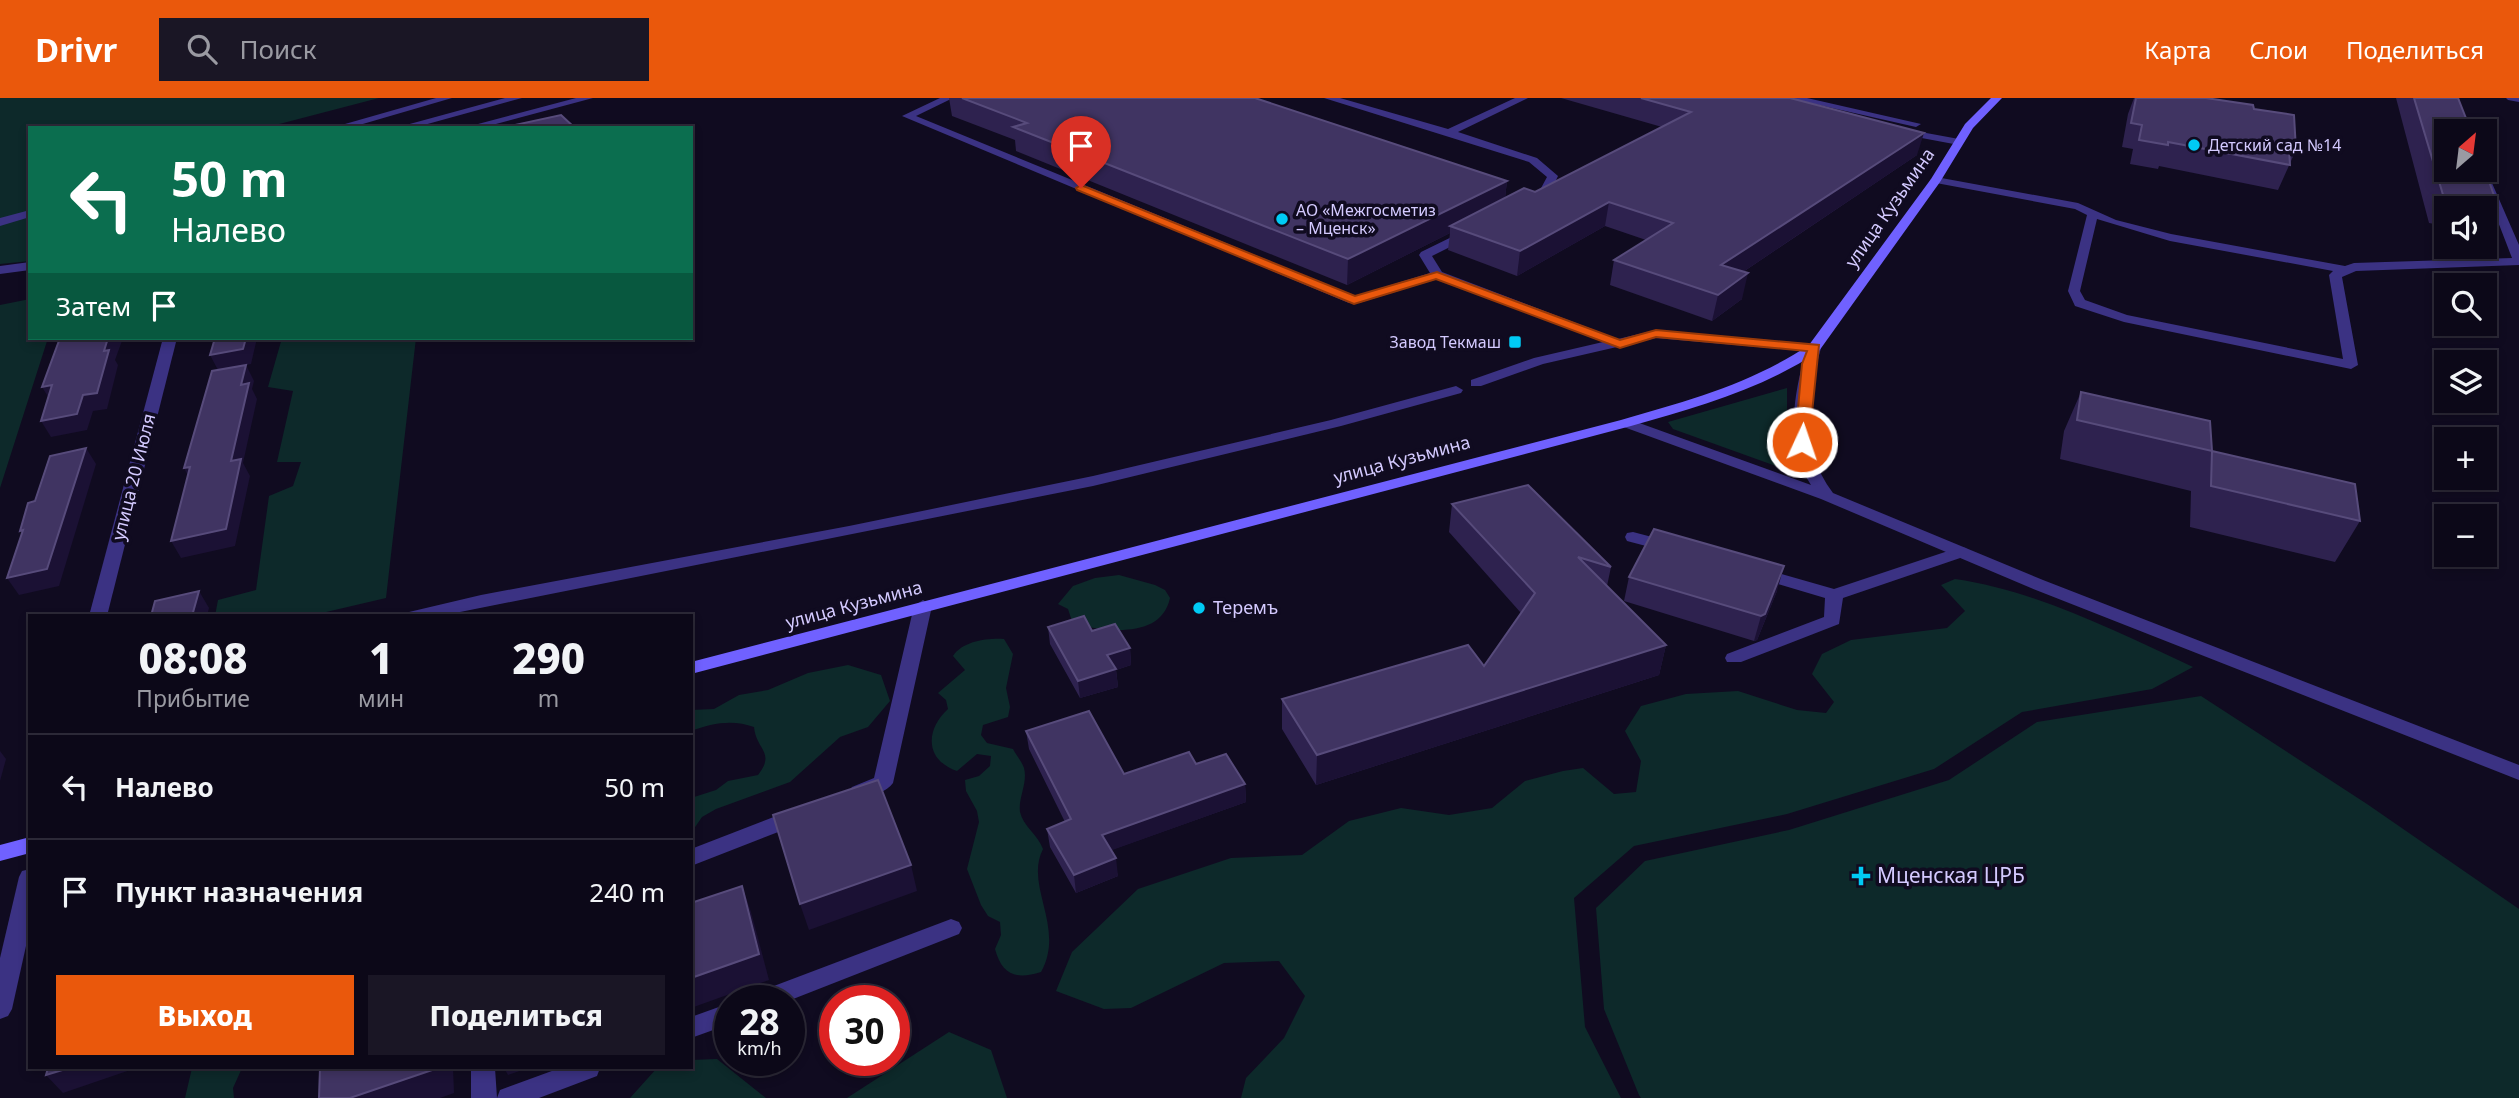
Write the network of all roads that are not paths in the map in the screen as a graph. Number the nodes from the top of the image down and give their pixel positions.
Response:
1 (447, 98) edge
2 (517, 98) edge
3 (588, 98) edge
4 (948, 98) edge
5 (1329, 98) edge
6 (1523, 98) edge
7 (1793, 98) edge
8 (1997, 98) edge
9 (2511, 98) edge
10 (2519, 99) edge
11 (1786, 108) edge
12 (343, 126) edge
13 (408, 126) edge
14 (476, 126) edge
15 (1449, 132) junction
16 (1961, 139) junction
17 (1936, 180) junction
18 (2488, 182) edge
19 (1520, 205) edge
20 (2093, 213) junction
21 (28, 214) edge
22 (0, 222) edge
23 (1485, 224) edge
24 (2519, 260) edge
25 (28, 266) edge
26 (0, 270) edge
27 (2346, 270) junction
28 (1437, 275) junction
29 (169, 340) edge
30 (1620, 344) junction
31 (1814, 348) junction
32 (1476, 383) dead end
33 (1456, 390) dead end
34 (1626, 423) junction
35 (1827, 496) junction
36 (1633, 537) dead end
37 (1686, 552) edge
38 (1960, 552) junction
39 (1740, 568) edge
40 (1834, 595) junction
41 (923, 606) junction
42 (99, 614) edge
43 (425, 614) edge
44 (1734, 658) dead end
45 (693, 667) edge
46 (2519, 773) edge
47 (844, 798) edge
48 (819, 808) edge
49 (28, 846) edge
50 (0, 853) edge
51 (693, 857) edge
52 (28, 886) edge
53 (951, 928) dead end
54 (803, 985) edge
55 (0, 1009) edge
56 (714, 1019) edge
57 (693, 1027) edge
58 (483, 1069) edge
59 (585, 1069) edge
60 (484, 1098) edge
61 (509, 1098) edge

1 - 12 street
2 - 13 street
3 - 14 street
4 - 28 street
5 - 15 street
6 - 15 street
7 - 16 street
8 - 16 main road, улица Кузьмина
9 - 10 street
11 - 16 street
15 - 19 street
16 - 17 main road, улица Кузьмина
17 - 20 street
17 - 31 main road, улица Кузьмина
18 - 24 street
20 - 27 street
20 - 27 street
21 - 22 street
23 - 28 street
24 - 27 street
25 - 26 street
28 - 30 street
29 - 42 street, улица 20 Июля
30 - 31 street
30 - 32 street
31 - 34 main road, улица Кузьмина
31 - 35 street
33 - 43 street
34 - 35 street
34 - 41 main road, улица Кузьмина
35 - 38 street
36 - 37 street
38 - 40 street
38 - 46 street
39 - 40 street
40 - 44 street
41 - 45 main road, улица Кузьмина
41 - 47 street
48 - 51 street
49 - 50 main road
52 - 55 street
53 - 54 street
56 - 57 street
58 - 60 street
59 - 61 street

